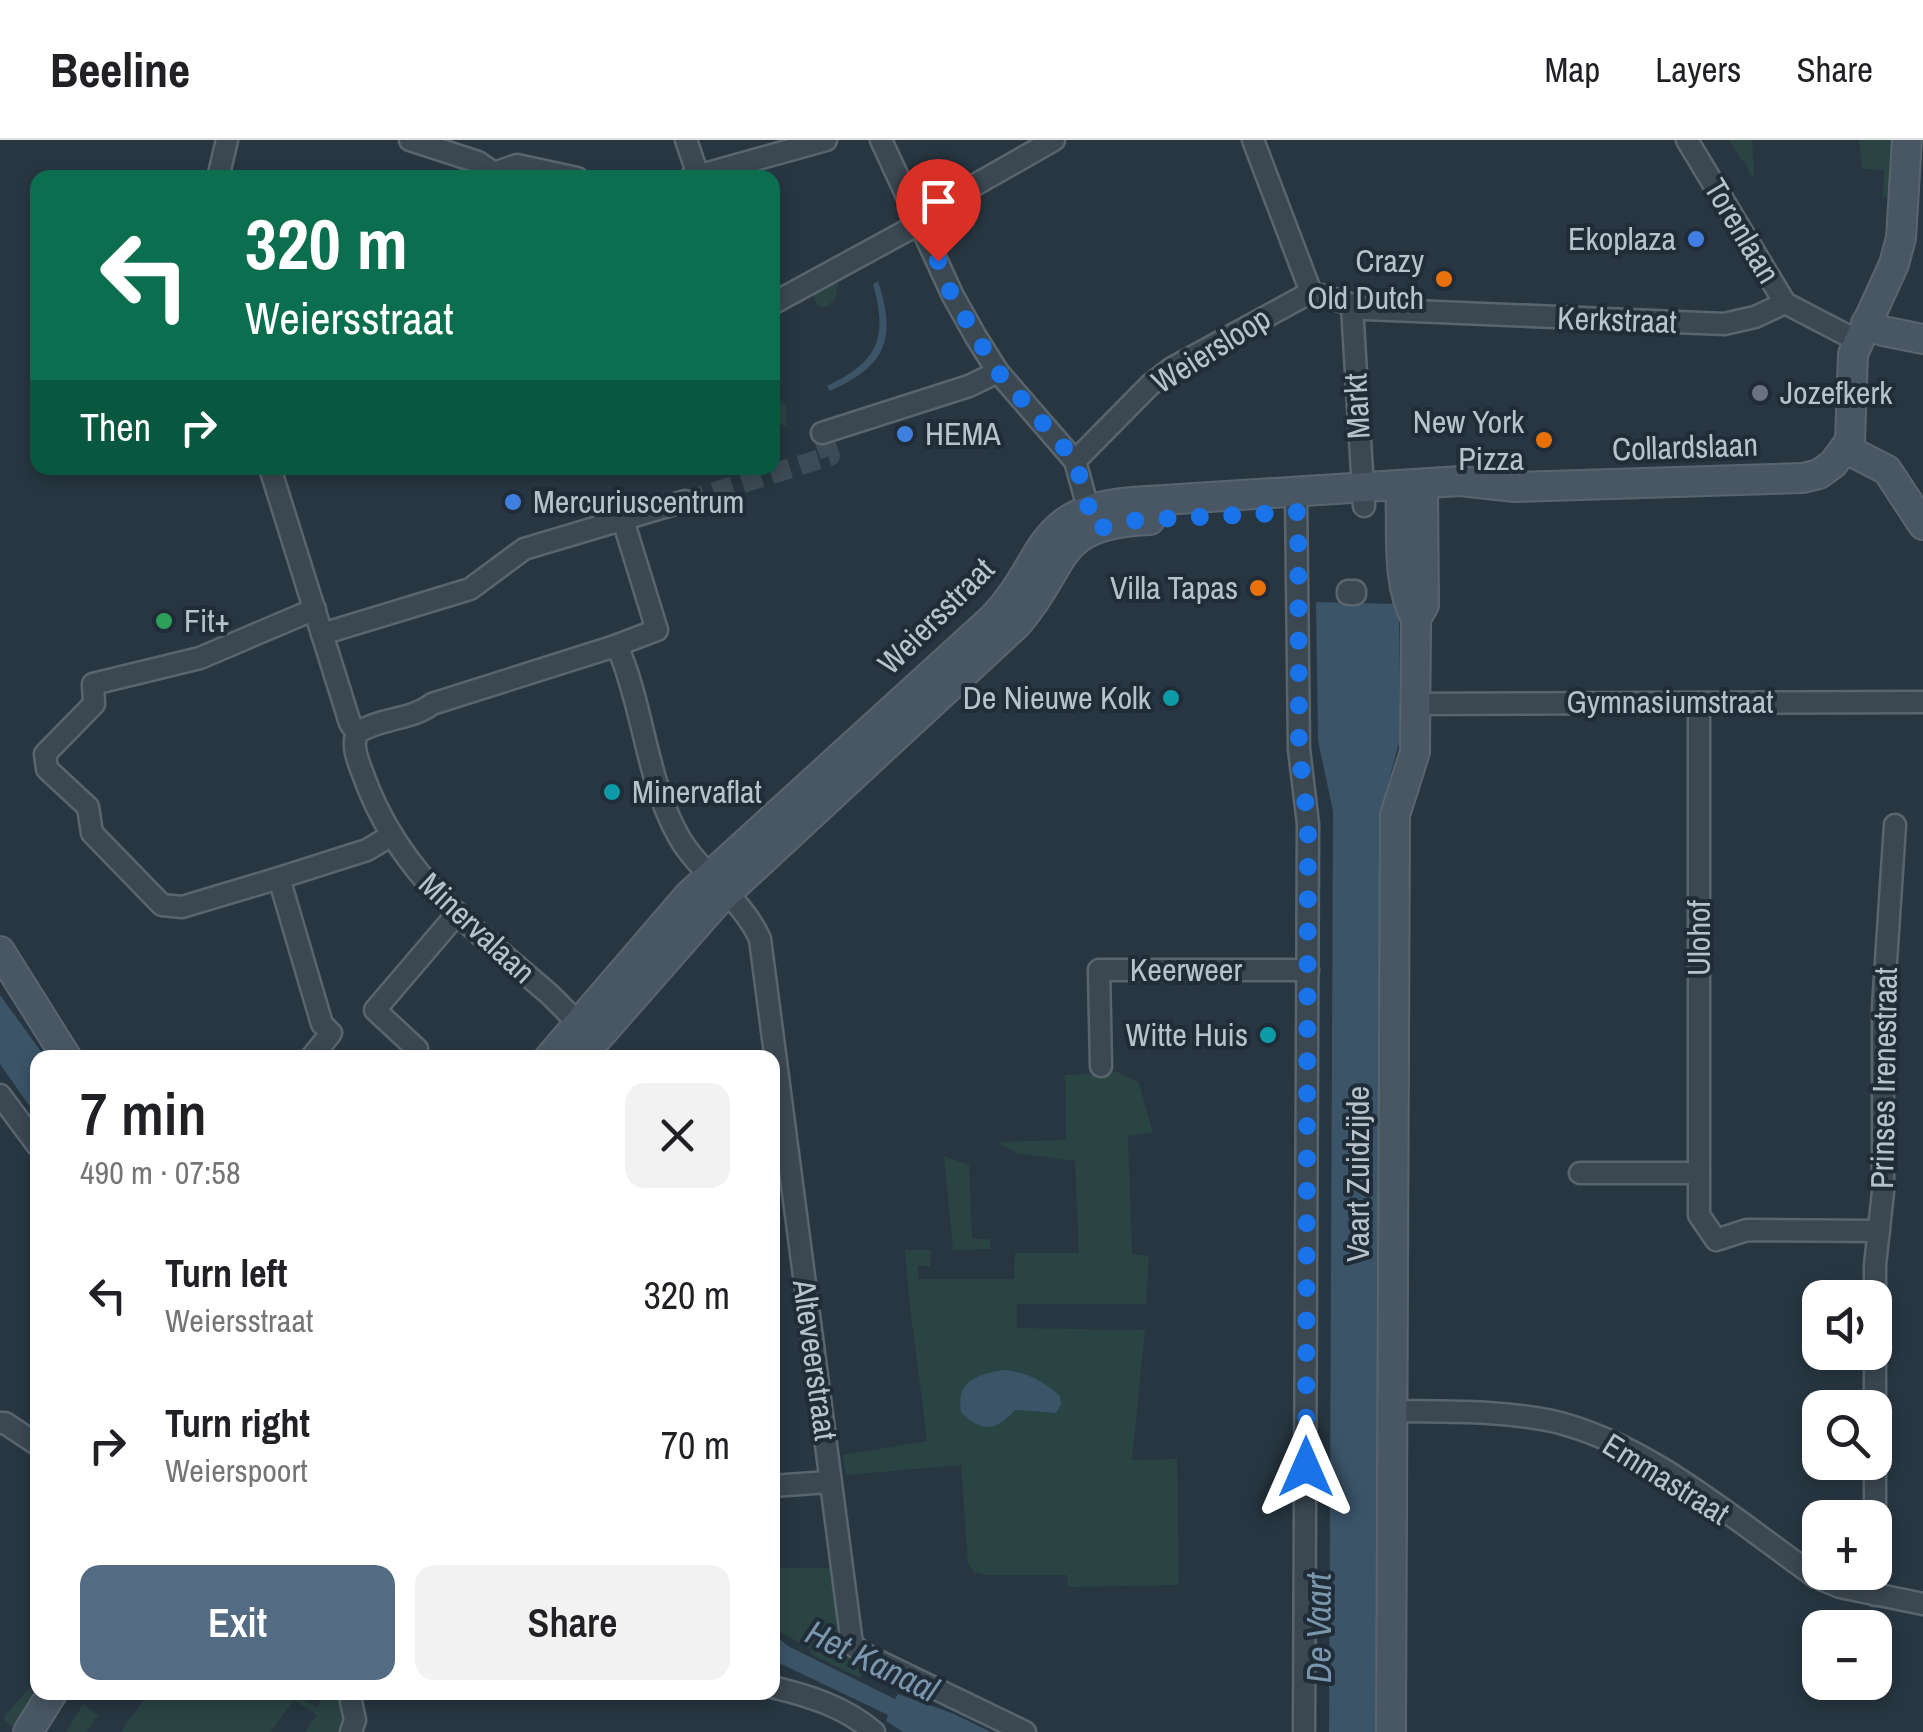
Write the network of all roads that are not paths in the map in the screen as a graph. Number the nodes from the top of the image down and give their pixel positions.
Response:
1 (227, 140) edge
2 (410, 140) edge
3 (686, 140) edge
4 (826, 140) edge
5 (881, 140) edge
6 (1054, 140) edge
7 (1253, 140) edge
8 (1687, 140) edge
9 (1906, 140) edge
10 (220, 170) edge
11 (488, 170) edge
12 (506, 170) edge
13 (540, 170) edge
14 (694, 170) edge
15 (717, 170) edge
16 (921, 221) junction
17 (1312, 295) junction
18 (780, 300) edge
19 (1786, 303) junction
20 (1352, 306) junction
21 (1862, 332) junction
22 (1923, 339) edge
23 (998, 372) junction
24 (822, 434) tunnel mouth
25 (1846, 449) junction
26 (1075, 460) junction
27 (272, 475) edge
28 (1362, 489) junction
29 (1412, 494) junction
30 (685, 501) tunnel mouth
31 (1297, 502) junction
32 (1091, 519) junction
33 (623, 520) junction
34 (1923, 524) edge
35 (314, 609) junction
36 (322, 634) junction
37 (612, 647) junction
38 (1923, 702) edge
39 (1699, 703) junction
40 (1416, 704) junction
41 (356, 733) junction
42 (1895, 826) dead end
43 (392, 835) junction
44 (279, 878) junction
45 (720, 884) junction
46 (456, 916) junction
47 (0, 950) edge
48 (1308, 970) junction
49 (585, 1040) edge
50 (62, 1050) edge
51 (318, 1050) edge
52 (416, 1050) edge
53 (776, 1050) edge
54 (1100, 1066) dead end
55 (780, 1085) edge
56 (0, 1094) edge
57 (30, 1135) edge
58 (1580, 1173) dead end
59 (1699, 1173) junction
60 (1879, 1231) junction
61 (1877, 1280) edge
62 (1875, 1370) edge
63 (1391, 1411) junction
64 (0, 1422) edge
65 (30, 1440) edge
66 (829, 1482) junction
67 (780, 1485) edge
68 (1875, 1595) junction
69 (1923, 1604) edge
70 (780, 1688) edge
71 (48, 1700) edge
72 (350, 1700) edge
73 (28, 1732) edge
74 (351, 1732) edge
75 (874, 1732) edge
76 (1025, 1732) edge
77 (1304, 1732) edge
78 (1391, 1732) edge

1 - 10 street
2 - 11 street
3 - 14 street
4 - 15 street
5 - 16 street
6 - 16 street
7 - 17 street
8 - 19 street, Torenlaan
9 - 21 main road
12 - 13 street
16 - 18 street
16 - 23 street
17 - 20 street
17 - 26 street, Weiersloop
19 - 20 street, Kerkstraat
19 - 21 street, Torenlaan
20 - 28 street, Markt
21 - 22 main road
21 - 25 main road
23 - 24 street
23 - 26 street
25 - 29 main road, Collardslaan
25 - 34 main road
26 - 32 street
27 - 35 street, Minervalaan
28 - 29 main road, Weiersstraat
28 - 31 main road, Weiersstraat
29 - 40 main road, Vaart Zuidzijde
30 - 33 street
31 - 32 main road, Weiersstraat
31 - 48 street
32 - 45 main road, Weiersstraat
33 - 36 street
33 - 37 street
35 - 36 street, Minervalaan
35 - 44 street
36 - 41 street, Minervalaan
37 - 41 street
37 - 45 street, Alteveerstraat
38 - 39 street, Gymnasiumstraat
39 - 40 street, Gymnasiumstraat
39 - 59 street, Ulohof
40 - 63 main road, Vaart Zuidzijde
41 - 43 street, Minervalaan
42 - 60 street, Prinses Irenestraat
43 - 44 street
43 - 46 street, Minervalaan
44 - 51 street
45 - 49 main road, Weiersstraat
45 - 53 street, Alteveerstraat
46 - 49 street, Minervalaan
46 - 52 street
47 - 50 main road
48 - 54 street, Keerweer
48 - 77 street
55 - 66 street, Alteveerstraat
56 - 57 street
58 - 59 street
59 - 60 street, Ulohof
60 - 61 street, Prinses Irenestraat
62 - 68 street
63 - 68 street, Emmastraat
63 - 78 main road, Vaart Zuidzijde
64 - 65 street
66 - 67 street
66 - 76 street
68 - 69 street, Emmastraat
70 - 75 street
71 - 73 main road
72 - 74 street

